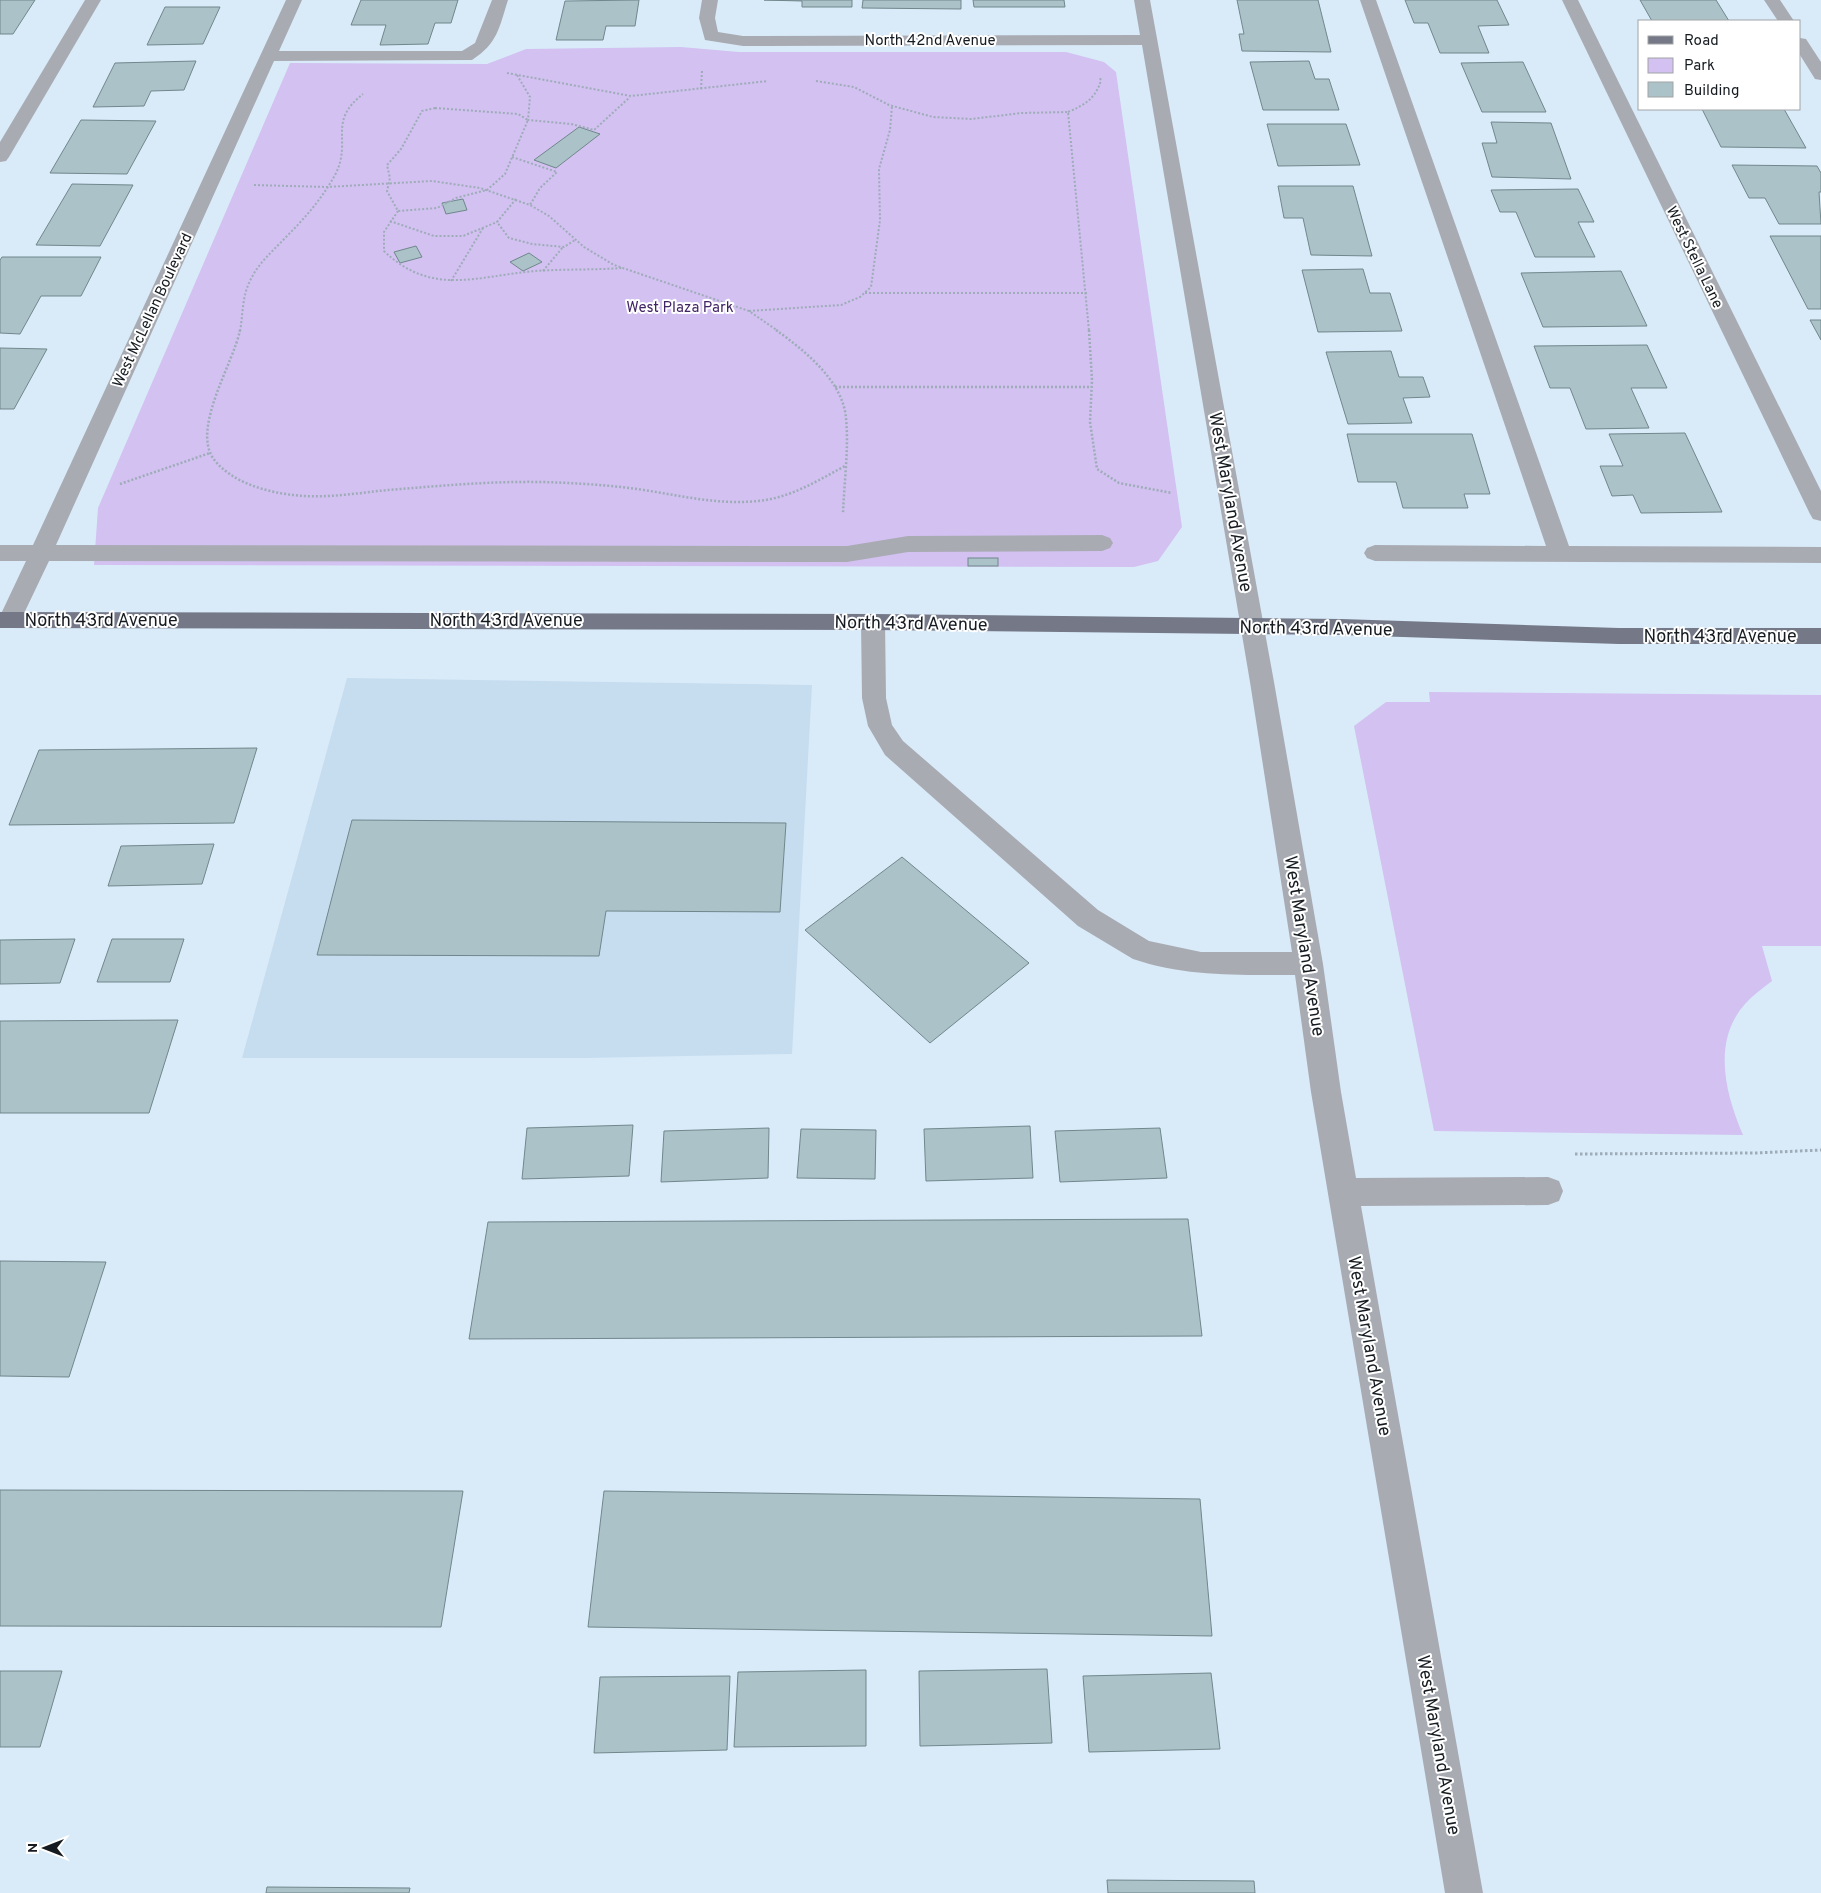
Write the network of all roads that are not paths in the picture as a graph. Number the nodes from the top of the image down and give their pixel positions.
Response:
1 (93, 0) edge
2 (294, 0) edge
3 (500, 0) edge
4 (710, 0) edge
5 (1142, 0) edge
6 (1368, 0) edge
7 (1570, 0) edge
8 (1772, 0) edge
9 (1785, 20) edge
10 (1149, 40) junction
11 (1801, 45) edge
12 (268, 56) junction
13 (1821, 75) edge
14 (0, 157) edge
15 (1821, 514) edge
16 (1102, 543) dead end
17 (42, 552) junction
18 (0, 553) edge
19 (1375, 553) dead end
20 (1560, 554) junction
21 (1821, 555) edge
22 (5, 620) edge
23 (873, 622) junction
24 (1253, 627) junction
25 (1821, 636) edge
26 (1308, 964) junction
27 (1344, 1192) junction
28 (1548, 1192) dead end
29 (1464, 1893) edge

1 - 14 street
2 - 12 street, West McLellan Boulevard
3 - 12 street
4 - 10 street, North 42nd Avenue
5 - 10 street, West Maryland Avenue
6 - 20 street
7 - 15 street, West Stella Lane
8 - 9 street
10 - 24 street, West Maryland Avenue
11 - 13 street
12 - 17 street, West McLellan Boulevard
16 - 17 street
17 - 18 street
17 - 22 street, West McLellan Boulevard
19 - 20 street
20 - 21 street
22 - 23 main road, North 43rd Avenue
23 - 24 main road, North 43rd Avenue
23 - 26 street
24 - 25 main road, North 43rd Avenue
24 - 26 street, West Maryland Avenue
26 - 27 street, West Maryland Avenue
27 - 28 street
27 - 29 street, West Maryland Avenue

